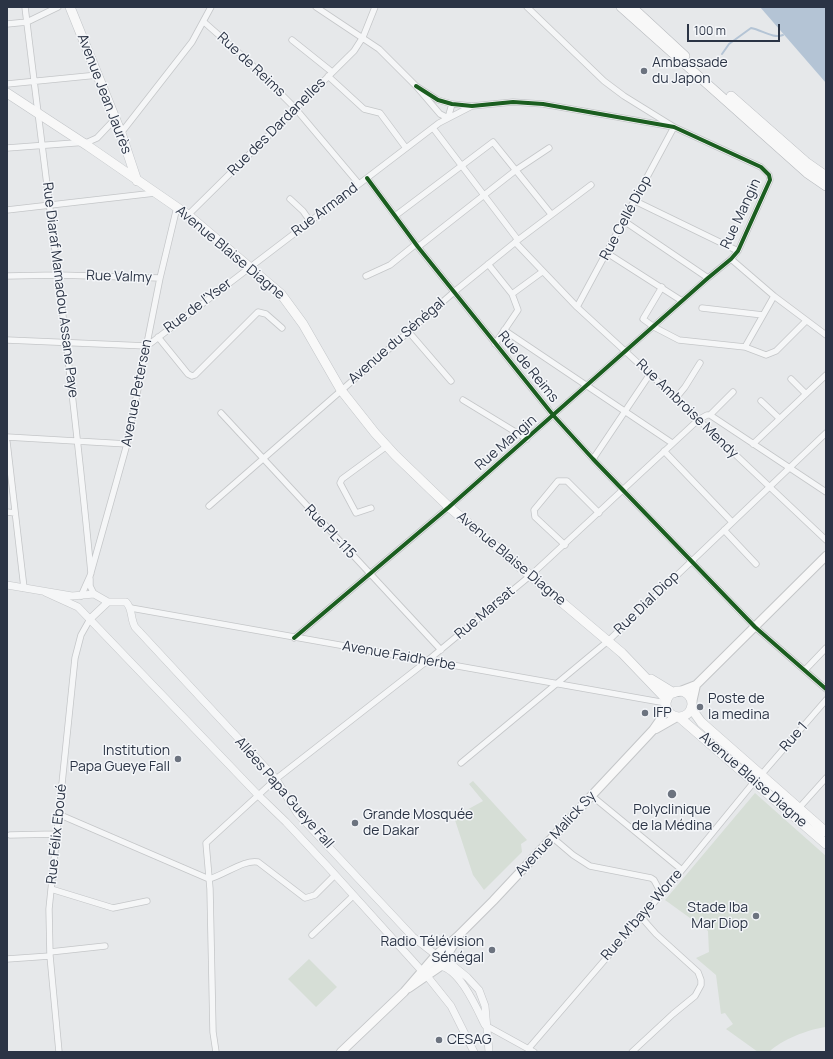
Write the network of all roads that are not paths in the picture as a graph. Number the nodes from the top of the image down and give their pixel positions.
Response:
1 (25, 7) edge
2 (58, 7) edge
3 (70, 7) edge
4 (211, 7) edge
5 (316, 7) edge
6 (376, 7) edge
7 (527, 7) edge
8 (621, 7) edge
9 (632, 7) edge
10 (27, 22) junction
11 (204, 22) junction
12 (7, 24) edge
13 (363, 37) junction
14 (292, 40) dead end
15 (330, 74) junction
16 (98, 75) junction
17 (34, 81) junction
18 (7, 84) edge
19 (416, 86) junction
20 (7, 93) edge
21 (444, 102) junction
22 (452, 104) junction
23 (472, 106) junction
24 (296, 108) junction
25 (38, 114) junction
26 (440, 114) junction
27 (448, 118) junction
28 (115, 119) junction
29 (439, 123) junction
30 (674, 127) junction
31 (433, 128) junction
32 (121, 133) junction
33 (83, 143) junction
34 (42, 145) junction
35 (7, 148) edge
36 (406, 148) junction
37 (549, 148) dead end
38 (462, 166) junction
39 (516, 170) junction
40 (826, 176) edge
41 (367, 178) junction
42 (137, 182) junction
43 (359, 184) junction
44 (591, 185) dead end
45 (826, 186) edge
46 (155, 193) junction
47 (484, 195) junction
48 (290, 200) dead end
49 (635, 201) junction
50 (49, 205) junction
51 (177, 207) junction
52 (7, 210) edge
53 (552, 214) junction
54 (188, 215) junction
55 (395, 216) junction
56 (310, 221) junction
57 (624, 221) junction
58 (517, 241) junction
59 (417, 246) junction
60 (738, 251) junction
61 (607, 253) junction
62 (732, 259) junction
63 (488, 264) junction
64 (249, 267) junction
65 (542, 272) junction
66 (58, 275) junction
67 (7, 276) edge
68 (366, 276) dead end
69 (160, 278) junction
70 (708, 278) junction
71 (662, 287) junction
72 (454, 292) junction
73 (512, 294) junction
74 (774, 296) junction
75 (682, 301) junction
76 (577, 308) junction
77 (702, 308) dead end
78 (764, 315) junction
79 (806, 321) junction
80 (654, 327) junction
81 (282, 328) dead end
82 (504, 330) junction
83 (408, 331) junction
84 (826, 335) edge
85 (158, 337) junction
86 (7, 340) edge
87 (67, 342) junction
88 (495, 344) junction
89 (147, 346) junction
90 (745, 347) junction
91 (626, 351) junction
92 (700, 363) dead end
93 (650, 374) junction
94 (826, 375) edge
95 (792, 379) dead end
96 (451, 382) dead end
97 (587, 386) junction
98 (341, 390) junction
99 (733, 392) dead end
100 (806, 394) junction
101 (676, 398) junction
102 (463, 400) dead end
103 (762, 401) dead end
104 (625, 412) junction
105 (221, 413) dead end
106 (553, 415) junction
107 (710, 415) junction
108 (780, 418) junction
109 (698, 420) junction
110 (826, 434) edge
111 (7, 437) edge
112 (526, 439) junction
113 (79, 441) junction
114 (7, 442) edge
115 (672, 443) junction
116 (127, 444) junction
117 (753, 444) junction
118 (387, 446) junction
119 (664, 451) junction
120 (262, 458) junction
121 (593, 459) junction
122 (790, 468) junction
123 (769, 488) junction
124 (624, 490) junction
125 (826, 492) edge
126 (209, 506) dead end
127 (449, 507) junction
128 (371, 508) dead end
129 (7, 512) edge
130 (16, 513) junction
131 (599, 513) junction
132 (732, 522) junction
133 (724, 530) junction
134 (826, 540) edge
135 (565, 545) junction
136 (826, 556) edge
137 (692, 560) junction
138 (756, 564) dead end
139 (369, 574) junction
140 (90, 575) junction
141 (531, 575) junction
142 (7, 585) edge
143 (24, 588) junction
144 (45, 592) junction
145 (94, 594) junction
146 (81, 596) junction
147 (108, 602) junction
148 (78, 607) junction
149 (131, 608) junction
150 (90, 619) junction
151 (755, 626) junction
152 (294, 638) junction
153 (608, 641) junction
154 (826, 648) edge
155 (441, 650) junction
156 (427, 661) junction
157 (805, 670) junction
158 (645, 675) junction
159 (556, 684) junction
160 (696, 685) junction
161 (826, 689) edge
162 (676, 692) junction
163 (826, 700) edge
164 (667, 703) junction
165 (692, 705) junction
166 (678, 717) junction
167 (653, 730) junction
168 (461, 763) dead end
169 (761, 775) junction
170 (826, 778) edge
171 (276, 779) junction
172 (754, 782) junction
173 (258, 795) junction
174 (592, 796) junction
175 (799, 808) junction
176 (58, 814) junction
177 (826, 832) edge
178 (56, 834) junction
179 (10, 835) dead end
180 (552, 838) junction
181 (826, 844) edge
182 (682, 870) junction
183 (335, 875) junction
184 (209, 879) junction
185 (51, 889) junction
186 (662, 893) junction
187 (353, 896) junction
188 (147, 901) dead end
189 (641, 917) junction
190 (312, 935) dead end
191 (458, 936) junction
192 (105, 946) dead end
193 (50, 954) junction
194 (436, 955) junction
195 (7, 959) edge
196 (444, 963) junction
197 (424, 973) junction
198 (485, 1025) junction
199 (529, 1048) junction
200 (58, 1052) edge
201 (216, 1052) edge
202 (341, 1052) edge
203 (474, 1052) edge
204 (489, 1052) edge
205 (534, 1052) edge
206 (632, 1052) edge

1 - 10 street, Rue Diaraf Mamadou Assane Paye
2 - 10 street
3 - 16 main road, Avenue Jean Jaurès
4 - 11 street
5 - 13 street
6 - 13 street, Rue des Dardanelles
7 - 30 street
8 - 45 main road
9 - 40 main road
10 - 12 street
10 - 17 street, Rue Diaraf Mamadou Assane Paye
11 - 24 street, Rue de Reims
11 - 32 street
13 - 15 street, Rue des Dardanelles
13 - 19 street
14 - 15 street
15 - 24 street, Rue des Dardanelles
15 - 36 street
16 - 17 street
16 - 28 main road, Avenue Jean Jaurès
17 - 18 street
17 - 25 street, Rue Diaraf Mamadou Assane Paye
19 - 21 street
19 - 26 street
20 - 25 main road, Avenue Blaise Diagne
21 - 22 street
21 - 26 street
22 - 23 street
22 - 27 street
23 - 27 street, Rue Armand
23 - 30 street
24 - 43 street, Rue de Reims
24 - 54 street, Rue des Dardanelles
25 - 33 main road, Avenue Blaise Diagne
25 - 34 street, Rue Diaraf Mamadou Assane Paye
26 - 27 street
26 - 29 street
27 - 29 street, Rue Armand
28 - 32 main road, Avenue Jean Jaurès
28 - 33 street
29 - 31 street, Rue Armand
30 - 49 street, Rue Cellé Diop
30 - 60 street, Rue Mangin
31 - 36 street, Rue Armand
31 - 38 street, Rue Ambroise Mendy
32 - 42 main road, Avenue Jean Jaurès
33 - 34 street
33 - 42 main road, Avenue Blaise Diagne
34 - 35 street
34 - 50 street, Rue Diaraf Mamadou Assane Paye
36 - 41 street, Rue Armand
37 - 39 street
38 - 39 street
38 - 47 street, Rue Ambroise Mendy
38 - 55 street
39 - 47 street
39 - 53 street
41 - 43 street, Rue Armand
41 - 55 street, Rue de Reims
42 - 46 main road, Avenue Blaise Diagne
43 - 56 street, Rue Armand
44 - 53 street, Avenue du Sénégal
46 - 50 street
46 - 51 main road, Avenue Blaise Diagne
47 - 58 street, Rue Ambroise Mendy
47 - 59 street
48 - 56 street
49 - 57 street, Rue Cellé Diop
49 - 60 street
50 - 52 street
50 - 66 street, Rue Diaraf Mamadou Assane Paye
51 - 54 main road, Avenue Blaise Diagne
51 - 69 street, Avenue Petersen
53 - 58 street, Avenue du Sénégal
54 - 64 main road, Avenue Blaise Diagne
55 - 59 street, Rue de Reims
56 - 64 street, Rue Armand
57 - 61 street, Rue Cellé Diop
57 - 70 street
58 - 63 street, Avenue du Sénégal
58 - 65 street, Rue Ambroise Mendy
59 - 68 street
59 - 72 street, Rue de Reims
60 - 62 street, Rue Mangin
61 - 71 street
61 - 76 street, Rue Cellé Diop
62 - 70 street, Rue Mangin
62 - 74 street
63 - 72 street, Avenue du Sénégal
63 - 73 street
64 - 85 street, Rue de l'Yser
64 - 98 main road, Avenue Blaise Diagne
65 - 73 street
65 - 76 street, Rue Ambroise Mendy
66 - 67 street, Rue Valmy
66 - 69 street, Rue Valmy
66 - 87 street, Rue Diaraf Mamadou Assane Paye
69 - 89 street, Avenue Petersen
70 - 75 street, Rue Mangin
71 - 75 street
71 - 80 street
72 - 83 street, Avenue du Sénégal
72 - 88 street, Rue de Reims
73 - 82 street
74 - 78 street
74 - 79 street
75 - 80 street, Rue Mangin
76 - 91 street, Rue Ambroise Mendy
77 - 78 street
78 - 90 street
79 - 84 street
79 - 90 street
80 - 90 street
80 - 91 street, Rue Mangin
81 - 85 street
82 - 88 street
82 - 97 street
83 - 96 street
83 - 98 street, Avenue du Sénégal
85 - 89 street, Rue de l'Yser
86 - 87 street
87 - 89 street
87 - 113 street, Rue Diaraf Mamadou Assane Paye
88 - 106 street, Rue de Reims
89 - 116 street, Avenue Petersen
91 - 93 street, Rue Ambroise Mendy
91 - 97 street, Rue Mangin
92 - 101 street
93 - 101 street, Rue Ambroise Mendy
93 - 104 street
94 - 100 street
95 - 100 street
97 - 104 street
97 - 106 street, Rue Mangin
98 - 118 main road, Avenue Blaise Diagne
98 - 120 street, Avenue du Sénégal
99 - 107 street
100 - 108 street
101 - 109 street, Rue Ambroise Mendy
102 - 112 street
103 - 108 street
104 - 115 street
104 - 121 street
105 - 120 street, Rue PL-115
106 - 112 street, Rue Mangin
106 - 121 street, Rue de Reims
107 - 109 street, Rue Marsat
107 - 117 street
108 - 117 street
109 - 115 street, Rue Marsat
109 - 123 street, Rue Ambroise Mendy
110 - 122 street, Rue Dial Diop
111 - 113 street
112 - 127 street, Rue Mangin
113 - 116 street
113 - 140 street, Rue Diaraf Mamadou Assane Paye
114 - 130 street
115 - 119 street, Rue Marsat
116 - 140 street, Avenue Petersen
117 - 122 street
118 - 127 main road, Avenue Blaise Diagne
118 - 128 street
119 - 124 street, Rue Marsat
119 - 132 street
120 - 126 street, Avenue du Sénégal
120 - 139 street, Rue PL-115
121 - 124 street, Rue de Reims
122 - 123 street, Rue Dial Diop
122 - 125 street
123 - 132 street, Rue Dial Diop
123 - 134 street, Rue Ambroise Mendy
124 - 131 street, Rue Marsat
124 - 137 street, Rue de Reims
127 - 139 street, Rue Mangin
127 - 141 main road, Avenue Blaise Diagne
129 - 130 street
130 - 143 street
131 - 135 street, Rue Marsat
131 - 135 street
132 - 133 street, Rue Dial Diop
133 - 137 street, Rue Dial Diop
133 - 138 street
135 - 141 street, Rue Marsat
136 - 151 main road
137 - 151 street, Rue de Reims
137 - 153 street, Rue Dial Diop
139 - 152 street, Rue Mangin
139 - 155 street, Rue PL-115
140 - 145 street, Avenue Petersen
140 - 146 street, Avenue Petersen
141 - 153 main road, Avenue Blaise Diagne
141 - 155 street, Rue Marsat
142 - 143 street
143 - 144 street
144 - 146 street
144 - 148 street
145 - 146 street
145 - 147 street
146 - 148 street
147 - 149 street
147 - 150 street
148 - 150 street, Allées Papa Gueye Fall
149 - 152 street, Avenue Faidherbe
149 - 171 street, Allées Papa Gueye Fall
150 - 173 street, Allées Papa Gueye Fall
150 - 176 street, Rue Félix Eboué
151 - 157 street, Rue de Reims
151 - 160 main road
152 - 156 street, Avenue Faidherbe
153 - 158 main road, Avenue Blaise Diagne
153 - 159 street, Rue Dial Diop
154 - 157 street
155 - 156 street, Rue Marsat
156 - 159 street, Avenue Faidherbe
156 - 171 street, Rue Marsat
157 - 161 street, Rue de Reims
158 - 162 main road, Avenue Blaise Diagne
158 - 164 main road, Avenue Blaise Diagne
159 - 164 street, Avenue Faidherbe
159 - 168 street, Rue Dial Diop
160 - 162 main road
160 - 165 main road
162 - 164 main road
162 - 165 main road
163 - 169 street, Rue 1
164 - 166 main road
164 - 167 main road, Avenue Malick Sy
165 - 166 main road
165 - 169 main road, Avenue Blaise Diagne
166 - 167 main road, Avenue Malick Sy
166 - 172 main road, Avenue Blaise Diagne
167 - 174 main road, Avenue Malick Sy
169 - 175 main road, Avenue Blaise Diagne
170 - 175 street
171 - 173 street, Rue Marsat
171 - 194 street, Allées Papa Gueye Fall
172 - 181 main road, Avenue Blaise Diagne
172 - 182 street, Rue M'baye Worre
173 - 183 street, Allées Papa Gueye Fall
173 - 184 street, Rue Marsat
174 - 180 main road, Avenue Malick Sy
174 - 182 street
175 - 177 main road, Avenue Blaise Diagne
176 - 178 street, Rue Félix Eboué
176 - 184 street
178 - 179 street
178 - 185 street, Rue Félix Eboué
180 - 186 street
180 - 191 main road, Avenue Malick Sy
182 - 186 street, Rue M'baye Worre
183 - 184 street
183 - 187 street, Allées Papa Gueye Fall
184 - 201 street
185 - 188 street
185 - 193 street, Rue Félix Eboué
186 - 189 street, Rue M'baye Worre
187 - 190 street
187 - 197 street, Allées Papa Gueye Fall
189 - 199 street, Rue M'baye Worre
189 - 206 street
191 - 194 main road, Avenue Malick Sy
191 - 196 main road, Avenue Malick Sy
192 - 193 street
193 - 195 street
193 - 200 street, Rue Félix Eboué
194 - 196 main road
194 - 197 main road, Avenue Malick Sy
196 - 197 main road
196 - 198 street
197 - 202 main road
197 - 203 street, Allées Papa Gueye Fall
198 - 199 street
198 - 204 street
199 - 205 street

